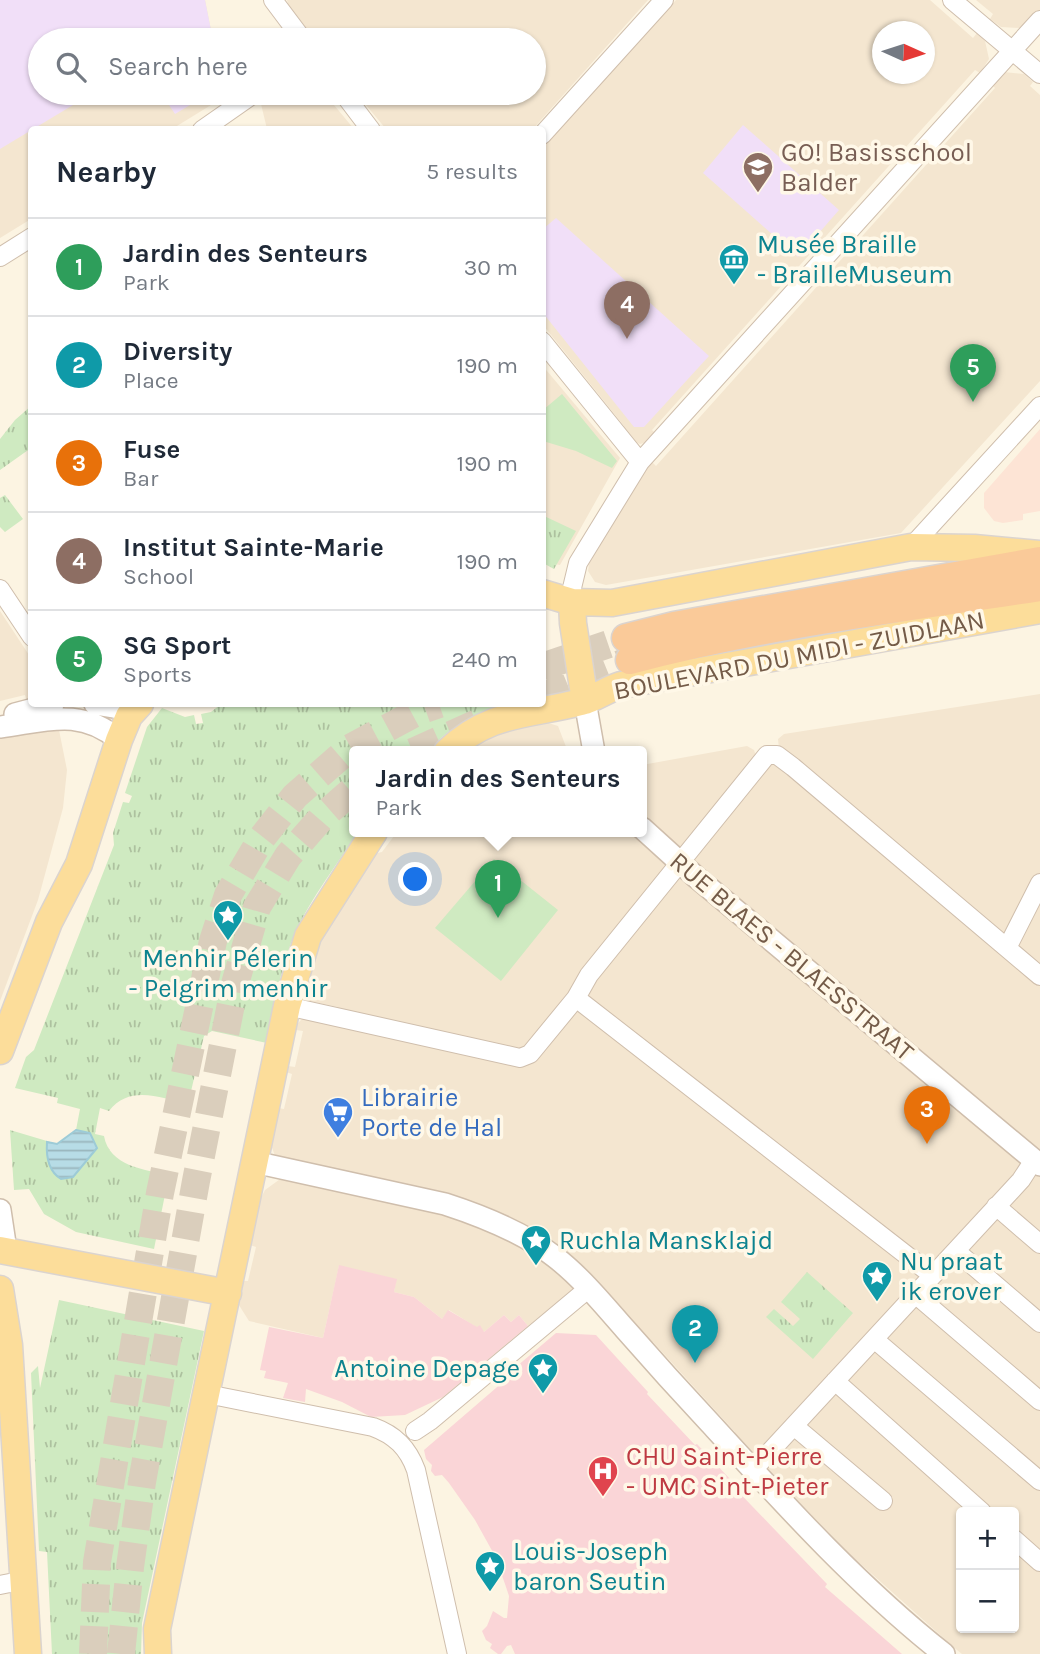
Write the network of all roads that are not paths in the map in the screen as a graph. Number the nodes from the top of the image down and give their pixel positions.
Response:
1 (273, 0) edge
2 (664, 0) edge
3 (952, 0) edge
4 (1040, 20) edge
5 (294, 28) edge
6 (1013, 51) junction
7 (1040, 74) edge
8 (238, 105) edge
9 (352, 105) edge
10 (208, 126) edge
11 (368, 126) edge
12 (546, 131) edge
13 (28, 240) edge
14 (0, 257) edge
15 (546, 346) edge
16 (1040, 406) edge
17 (640, 462) junction
18 (911, 547) junction
19 (1040, 554) edge
20 (1040, 561) edge
21 (1040, 587) edge
22 (0, 589) edge
23 (546, 594) edge
24 (572, 602) junction
25 (1040, 610) edge
26 (28, 631) edge
27 (585, 701) junction
28 (136, 707) edge
29 (56, 712) edge
30 (0, 718) edge
31 (0, 727) edge
32 (119, 740) junction
33 (454, 746) edge
34 (592, 746) edge
35 (647, 833) edge
36 (371, 837) edge
37 (681, 864) junction
38 (1040, 883) edge
39 (1007, 948) junction
40 (1040, 976) edge
41 (576, 998) junction
42 (287, 1006) junction
43 (0, 1051) edge
44 (1037, 1162) edge
45 (254, 1163) junction
46 (996, 1206) junction
47 (0, 1210) edge
48 (1040, 1244) edge
49 (3, 1250) edge
50 (956, 1251) junction
51 (932, 1275) junction
52 (589, 1288) junction
53 (0, 1289) edge
54 (228, 1293) junction
55 (915, 1294) junction
56 (1040, 1323) edge
57 (874, 1339) junction
58 (835, 1381) junction
59 (207, 1394) junction
60 (1040, 1401) edge
61 (794, 1426) junction
62 (408, 1436) junction
63 (753, 1470) junction
64 (1040, 1481) edge
65 (883, 1502) dead end
66 (976, 1507) edge
67 (1019, 1543) edge
68 (1040, 1562) edge
69 (13, 1582) edge
70 (28, 1654) edge
71 (158, 1654) edge
72 (457, 1654) edge
73 (944, 1654) edge

1 - 5 street
2 - 12 street
3 - 6 street
4 - 6 street
6 - 7 street
6 - 17 street
8 - 10 street
9 - 11 street
13 - 14 street
15 - 17 street
16 - 18 street
17 - 24 street
18 - 19 main road
18 - 24 main road
20 - 21 highway, BOULEVARD DU MIDI - ZUIDLAAN
22 - 26 street
23 - 24 main road
24 - 27 main road
25 - 27 main road, BOULEVARD DU MIDI - ZUIDLAAN
27 - 33 main road, BOULEVARD DU MIDI - ZUIDLAAN
27 - 34 street
28 - 32 main road
29 - 30 street
29 - 31 street
29 - 32 street
32 - 43 main road
35 - 37 street, RUE BLAES - BLAESSTRAAT
36 - 42 main road
37 - 39 street
37 - 41 street
37 - 44 street, RUE BLAES - BLAESSTRAAT
38 - 39 street
39 - 40 street
41 - 42 street
41 - 51 street
42 - 45 main road
44 - 46 street
45 - 52 street
45 - 54 main road
46 - 48 street
46 - 50 street
47 - 49 street
49 - 54 main road
50 - 51 street
50 - 56 street
51 - 55 street
52 - 62 street
52 - 63 street
53 - 69 main road
54 - 59 main road
55 - 57 street
55 - 60 street
57 - 58 street
57 - 64 street
58 - 61 street
58 - 66 street
59 - 62 street
59 - 71 main road
61 - 63 street
61 - 65 street
62 - 72 street
63 - 73 street
67 - 68 street
69 - 70 main road

